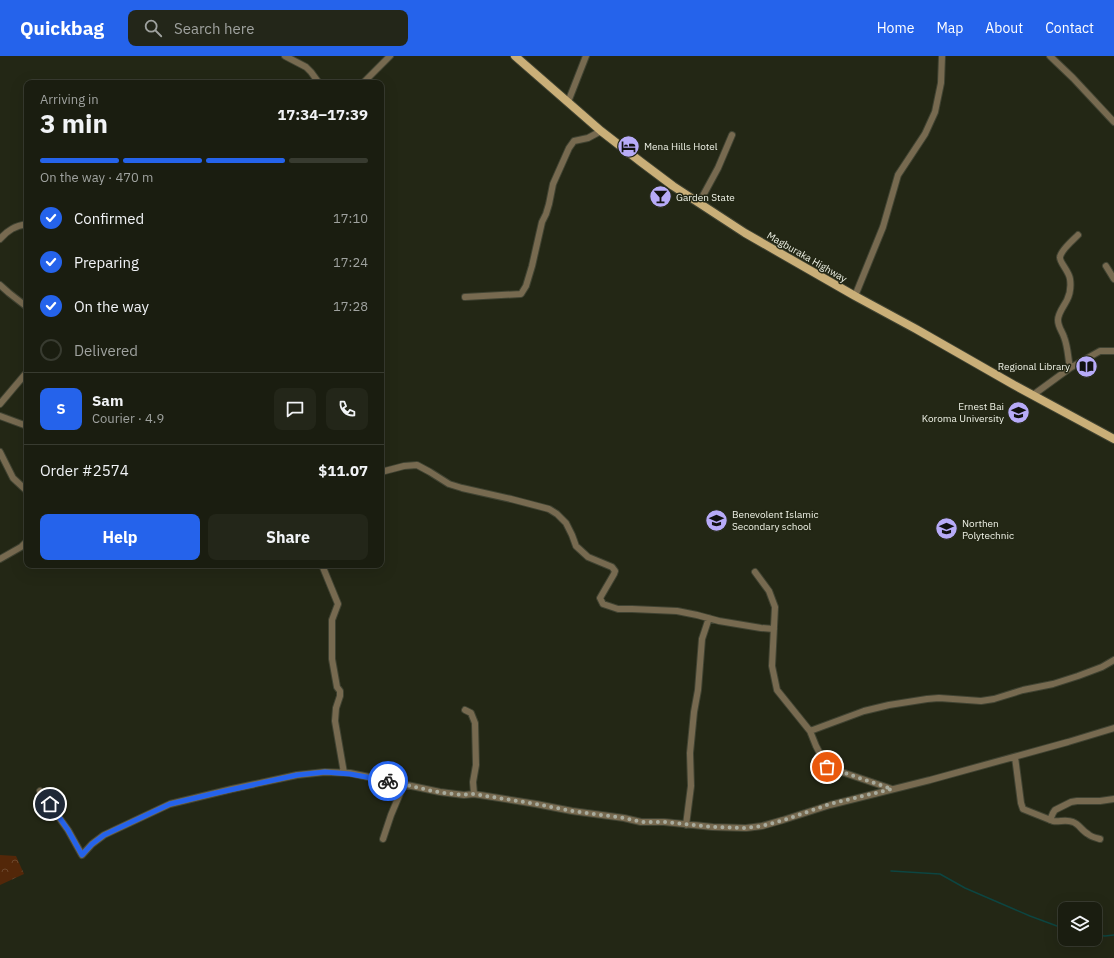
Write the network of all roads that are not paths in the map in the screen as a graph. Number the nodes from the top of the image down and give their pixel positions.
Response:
1 (285, 56) edge
2 (390, 56) edge
3 (515, 56) edge
4 (586, 56) edge
5 (942, 56) edge
6 (1050, 56) edge
7 (317, 80) edge
8 (366, 80) edge
9 (568, 102) junction
10 (1114, 122) edge
11 (601, 131) junction
12 (732, 134) dead end
13 (699, 203) junction
14 (24, 225) edge
15 (1078, 235) dead end
16 (0, 239) edge
17 (1106, 266) dead end
18 (1114, 279) edge
19 (0, 285) edge
20 (855, 296) junction
21 (465, 298) dead end
22 (24, 304) edge
23 (1114, 351) edge
24 (1070, 368) junction
25 (24, 376) edge
26 (1033, 395) junction
27 (0, 404) edge
28 (0, 416) edge
29 (24, 425) edge
30 (1114, 439) edge
31 (0, 452) edge
32 (384, 471) edge
33 (24, 488) edge
34 (24, 544) edge
35 (0, 559) edge
36 (323, 568) edge
37 (754, 572) dead end
38 (709, 618) junction
39 (774, 628) junction
40 (1114, 660) edge
41 (465, 710) dead end
42 (1114, 728) edge
43 (810, 731) junction
44 (1015, 757) junction
45 (344, 773) junction
46 (404, 784) junction
47 (892, 789) junction
48 (40, 791) dead end
49 (474, 794) junction
50 (1114, 798) edge
51 (1050, 820) junction
52 (686, 825) junction
53 (383, 839) dead end
54 (1100, 839) dead end

1 - 7 street
2 - 8 street
3 - 9 main road, Magburaka Highway
4 - 9 street
5 - 20 street
6 - 10 street
9 - 11 main road, Magburaka Highway
11 - 13 main road, Magburaka Highway
11 - 21 street
12 - 13 street
13 - 20 main road, Magburaka Highway
14 - 16 street
15 - 24 street
17 - 18 street
19 - 22 street
20 - 26 main road, Magburaka Highway
23 - 24 street
24 - 26 street
25 - 27 street
26 - 30 main road, Magburaka Highway
28 - 29 street
31 - 33 street
32 - 38 street
34 - 35 street
36 - 45 street
37 - 39 street
38 - 39 street
38 - 52 street
39 - 43 street
40 - 43 street
41 - 49 street
42 - 44 street
43 - 47 street
44 - 47 street
44 - 51 street
45 - 46 street
45 - 48 street
46 - 49 street
46 - 53 street
47 - 52 street
49 - 52 street
50 - 51 street
51 - 54 street

